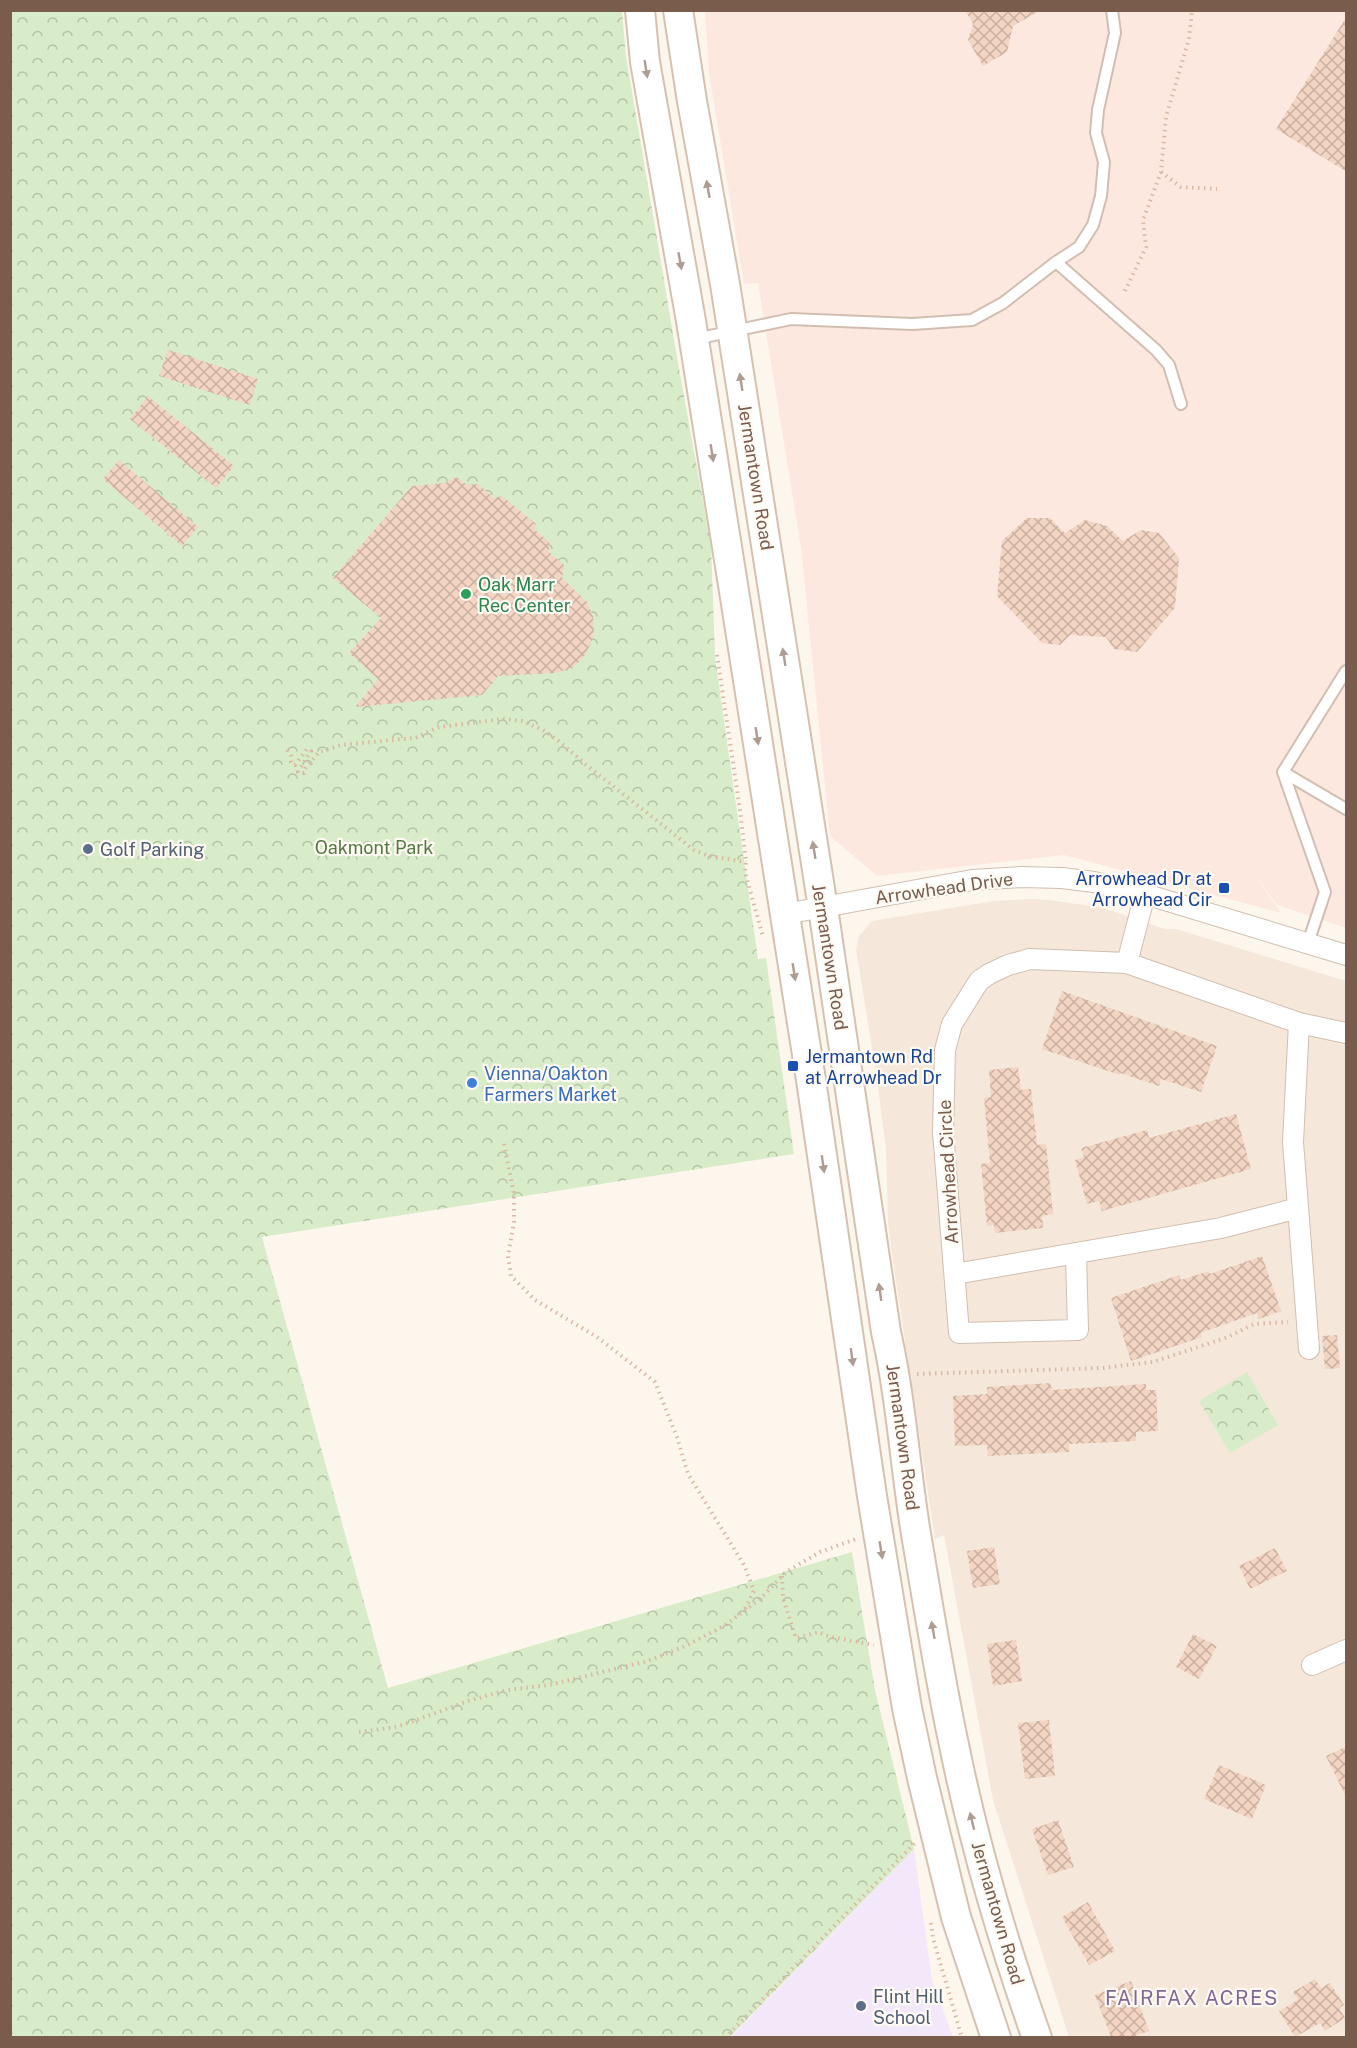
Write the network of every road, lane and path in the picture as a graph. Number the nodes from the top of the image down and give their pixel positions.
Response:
1 (640, 10) edge
2 (678, 10) edge
3 (1112, 10) edge
4 (1192, 10) edge
5 (1161, 172) junction
6 (1217, 189) dead end
7 (1056, 262) junction
8 (1125, 291) dead end
9 (733, 332) junction
10 (693, 339) junction
11 (1180, 404) dead end
12 (1347, 671) edge
13 (287, 750) dead end
14 (1283, 772) junction
15 (1347, 809) edge
16 (746, 862) dead end
17 (746, 872) dead end
18 (1145, 894) junction
19 (824, 908) junction
20 (785, 914) junction
21 (1308, 943) junction
22 (765, 944) dead end
23 (1347, 955) edge
24 (1127, 963) junction
25 (1299, 1023) junction
26 (1347, 1033) edge
27 (504, 1144) dead end
28 (1298, 1208) junction
29 (1076, 1252) junction
30 (955, 1274) junction
31 (1307, 1322) junction
32 (1309, 1349) dead end
33 (910, 1375) dead end
34 (879, 1535) junction
35 (782, 1576) junction
36 (744, 1611) junction
37 (878, 1646) dead end
38 (1347, 1650) edge
39 (1312, 1665) dead end
40 (359, 1732) dead end
41 (918, 1841) dead end
42 (725, 2037) edge
43 (996, 2037) edge
44 (1037, 2037) edge

1 -> 10 main road
9 -> 2 main road, Jermantown Road
3 - 7 lane
4 - 5 path
5 - 6 path
5 - 8 path
7 - 9 lane
7 - 11 lane
9 - 10 lane
19 -> 9 main road, Jermantown Road
10 -> 20 main road
12 - 14 lane
13 - 16 path
14 - 15 lane
14 - 21 lane
17 - 22 path
18 - 19 street, Arrowhead Drive
18 - 21 street, Arrowhead Drive
18 - 24 street
19 - 20 street, Arrowhead Drive
44 -> 19 main road, Jermantown Road
20 -> 34 main road
21 - 23 street, Arrowhead Drive
24 - 25 street, Arrowhead Circle
24 - 30 street, Arrowhead Circle
25 - 26 street, Arrowhead Circle
25 - 28 street
27 - 36 path
28 - 29 street
28 - 31 street
29 - 30 street
29 - 30 street, Arrowhead Circle
31 - 32 street
31 - 33 path
34 - 35 path
34 -> 43 main road
35 - 36 path
35 - 37 path
36 - 40 path
38 - 39 street
41 - 42 path

